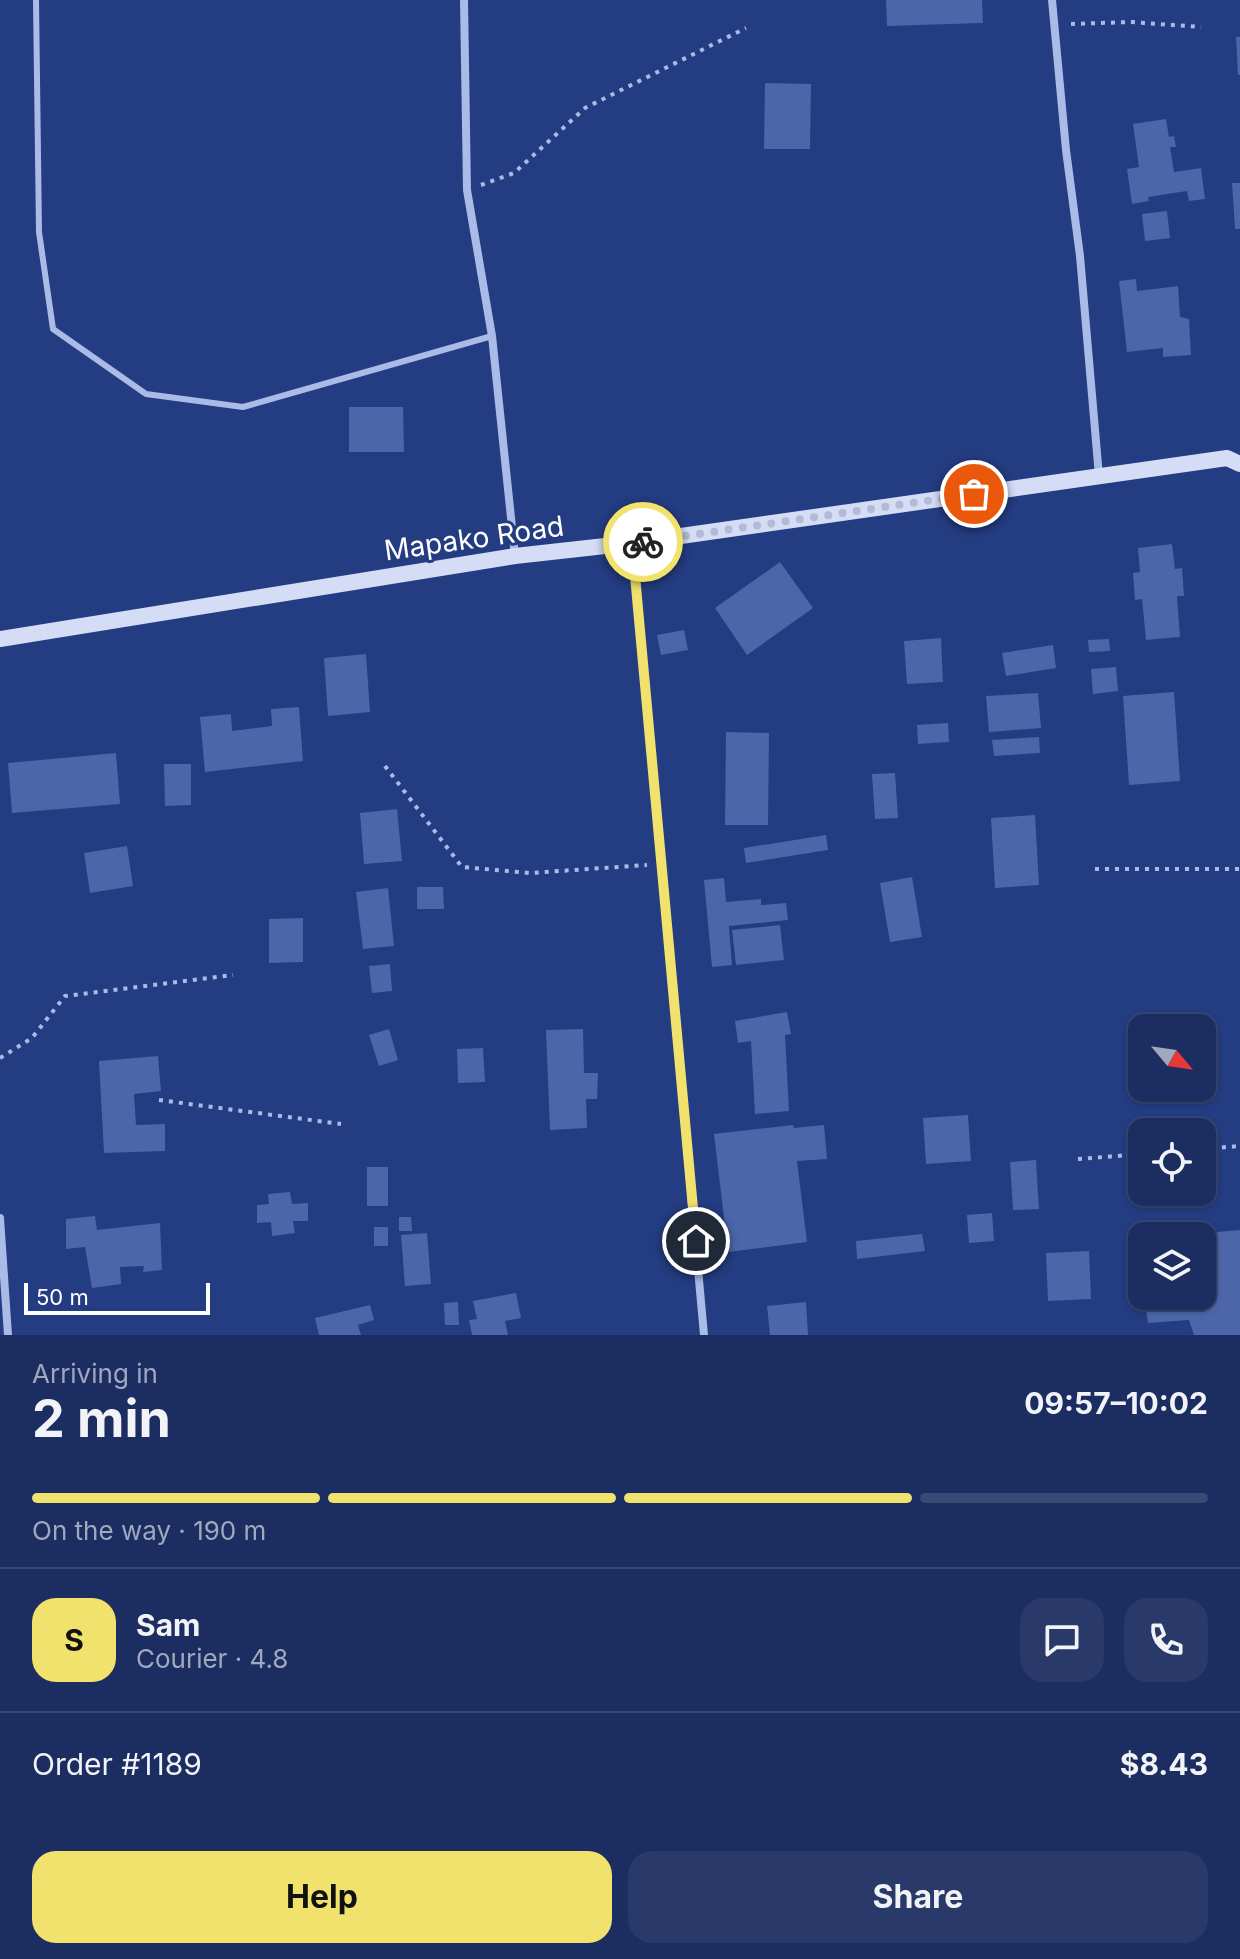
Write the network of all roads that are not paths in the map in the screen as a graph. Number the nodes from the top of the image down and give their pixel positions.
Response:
1 (36, 0) edge
2 (464, 0) edge
3 (1052, 0) edge
4 (492, 336) junction
5 (1240, 464) edge
6 (1099, 476) junction
7 (632, 543) junction
8 (515, 556) junction
9 (0, 639) edge
10 (0, 1218) edge
11 (8, 1335) edge
12 (704, 1335) edge

1 - 4 lane
2 - 4 street
3 - 6 street
4 - 8 street
5 - 6 street, Mapako Road
6 - 7 street, Mapako Road
7 - 8 street, Mapako Road
7 - 12 street
8 - 9 street, Mapako Road
10 - 11 street

